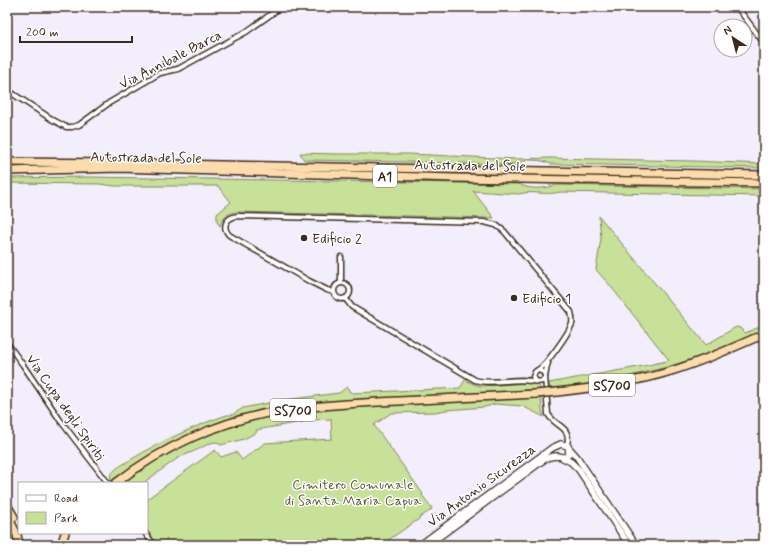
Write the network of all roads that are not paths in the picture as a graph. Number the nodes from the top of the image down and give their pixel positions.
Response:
1 (281, 7) edge
2 (737, 7) edge
3 (764, 43) edge
4 (7, 90) edge
5 (7, 162) edge
6 (7, 171) edge
7 (764, 175) edge
8 (764, 183) edge
9 (341, 257) dead end
10 (341, 283) junction
11 (334, 292) junction
12 (345, 298) junction
13 (764, 334) edge
14 (7, 343) edge
15 (549, 359) junction
16 (538, 370) junction
17 (534, 373) junction
18 (545, 376) junction
19 (523, 380) junction
20 (538, 382) junction
21 (545, 390) junction
22 (558, 446) junction
23 (568, 447) junction
24 (560, 457) junction
25 (107, 482) edge
26 (117, 482) edge
27 (7, 505) edge
28 (7, 514) edge
29 (18, 526) edge
30 (20, 534) edge
31 (66, 534) edge
32 (146, 534) edge
33 (19, 545) edge
34 (23, 545) edge
35 (61, 545) edge
36 (154, 545) edge
37 (420, 545) edge
38 (428, 545) edge
39 (629, 545) edge
40 (636, 545) edge

1 - 4 street, Via Annibale Barca
2 - 3 street
5 - 7 highway, Autostrada del Sole / A1
6 - 8 highway, Autostrada del Sole / A1
9 - 10 street
10 - 11 street
10 - 12 street
11 - 12 street
11 - 15 street
12 - 19 street
13 - 26 highway, SS700, bridge
14 - 25 street, Via Cupa degli Spiriti
15 - 16 street
15 - 18 street
16 - 17 street
16 - 18 street
17 - 19 street
17 - 20 street
18 - 20 street
18 - 21 street
19 - 20 street
20 - 21 street
21 - 23 street
22 - 23 street, Via Antonio Sicurezza
22 - 24 street, Via Antonio Sicurezza
22 - 37 street, Via Antonio Sicurezza
23 - 24 street
23 - 40 street
24 - 38 street, Via Antonio Sicurezza
24 - 39 street
27 - 29 highway
28 - 33 highway
30 - 34 highway
31 - 35 highway
32 - 36 street

